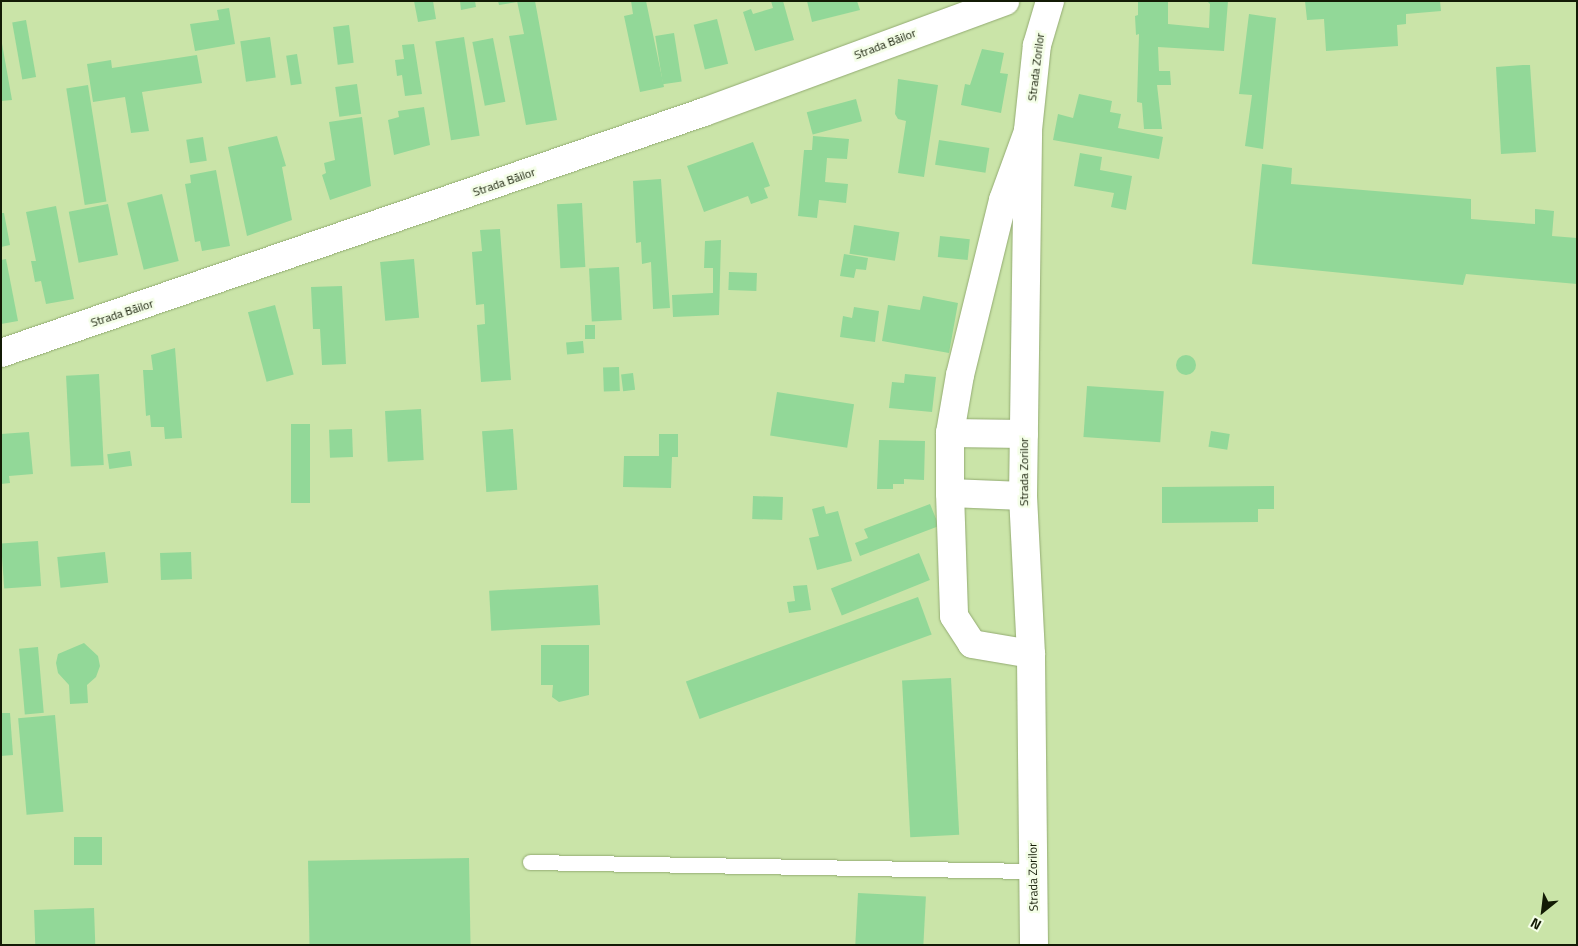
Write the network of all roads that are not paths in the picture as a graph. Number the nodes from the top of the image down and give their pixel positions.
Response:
1 (1004, 1) edge
2 (1050, 1) edge
3 (1028, 130) junction
4 (1, 353) edge
5 (950, 433) junction
6 (1024, 434) junction
7 (950, 493) junction
8 (1023, 496) junction
9 (1031, 654) junction
10 (530, 862) dead end
11 (1033, 871) junction
12 (1034, 945) edge

1 - 4 street, Strada Băilor
2 - 3 street, Strada Zorilor
3 - 5 street
3 - 6 street, Strada Zorilor
5 - 6 street
5 - 7 street
6 - 8 street, Strada Zorilor
7 - 8 street
7 - 9 street
8 - 9 street, Strada Zorilor
9 - 11 street, Strada Zorilor
10 - 11 lane
11 - 12 street, Strada Zorilor

